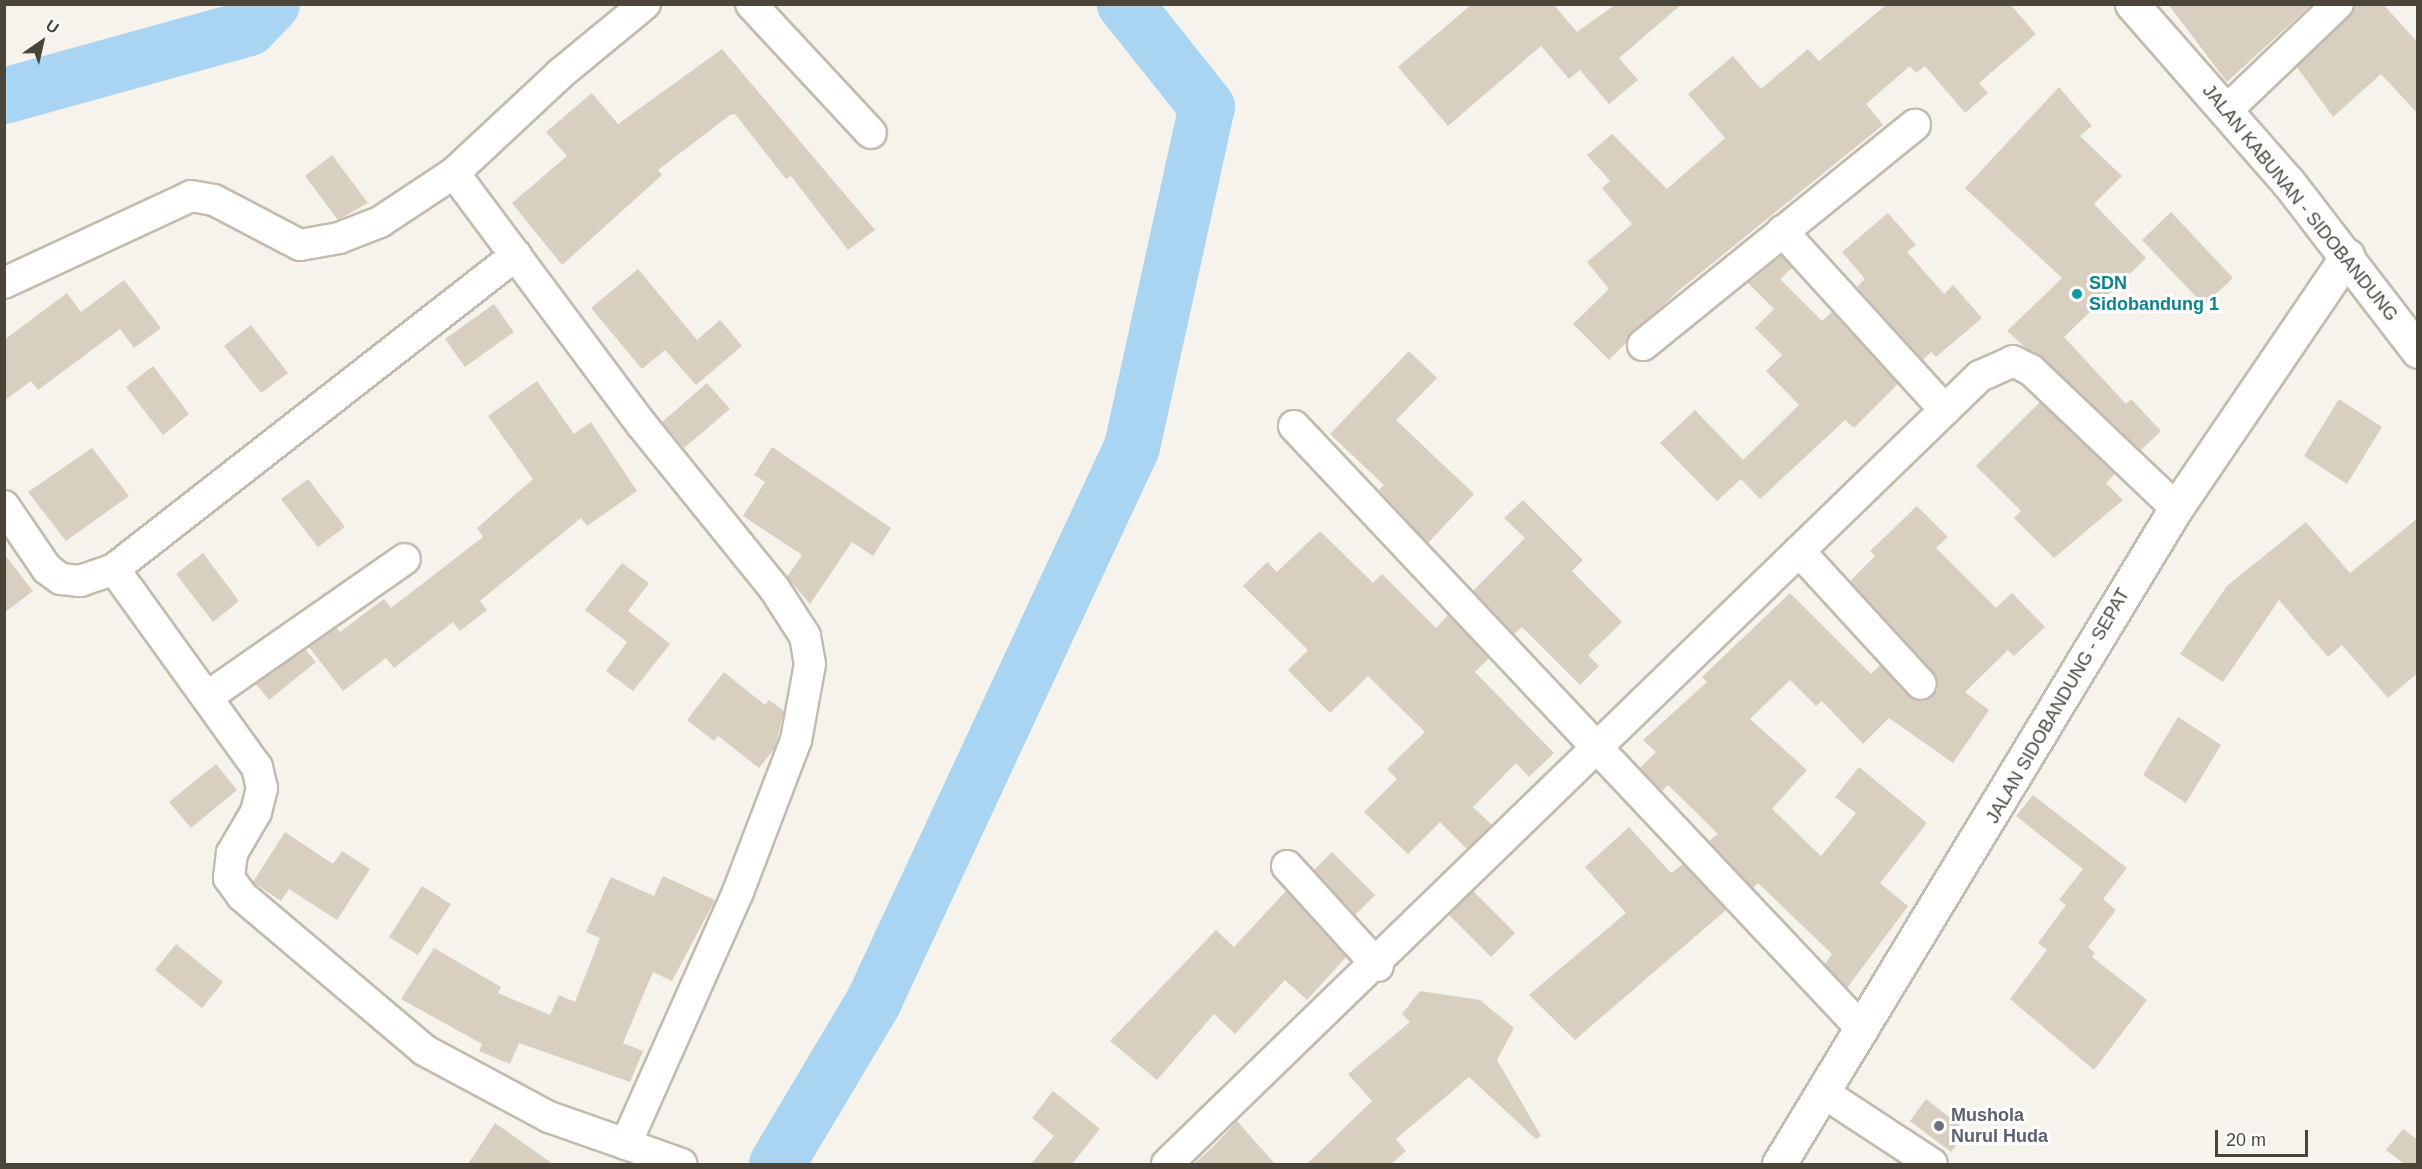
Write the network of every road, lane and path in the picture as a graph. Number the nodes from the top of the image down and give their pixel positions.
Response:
1 (645, 4) edge
2 (751, 4) edge
3 (2132, 4) edge
4 (2338, 4) edge
5 (2228, 109) junction
6 (1915, 125) dead end
7 (871, 133) dead end
8 (454, 173) junction
9 (1782, 231) junction
10 (516, 255) junction
11 (2347, 256) junction
12 (4, 283) edge
13 (1643, 345) dead end
14 (2418, 351) edge
15 (1945, 410) junction
16 (1294, 426) dead end
17 (4, 506) edge
18 (2176, 508) junction
19 (1799, 551) junction
20 (405, 559) dead end
21 (114, 569) junction
22 (1921, 684) dead end
23 (207, 697) junction
24 (1596, 749) junction
25 (1287, 866) dead end
26 (1378, 966) junction
27 (1863, 1030) junction
28 (1824, 1093) junction
29 (626, 1144) junction
30 (681, 1164) edge
31 (1167, 1164) edge
32 (1779, 1164) edge
33 (1932, 1164) edge

1 - 8 street
2 - 7 street
3 - 5 street, JALAN KABUNAN - SIDOBANDUNG
4 - 5 street
5 - 11 street, JALAN KABUNAN - SIDOBANDUNG
6 - 9 street
8 - 10 street
8 - 12 street
9 - 13 street
9 - 15 street
10 - 21 street
10 - 29 street
11 - 14 street, JALAN KABUNAN - SIDOBANDUNG
11 - 18 street, JALAN SIDOBANDUNG - SEPAT
15 - 18 street
15 - 19 street
16 - 24 street
17 - 21 street
18 - 27 street, JALAN SIDOBANDUNG - SEPAT
19 - 22 street
19 - 24 street
20 - 23 street
21 - 23 street
23 - 29 street
24 - 26 street
24 - 27 street
25 - 26 street
26 - 31 street
27 - 28 street, JALAN SIDOBANDUNG - SEPAT
28 - 32 street, JALAN SIDOBANDUNG - SEPAT
28 - 33 street
29 - 30 street

